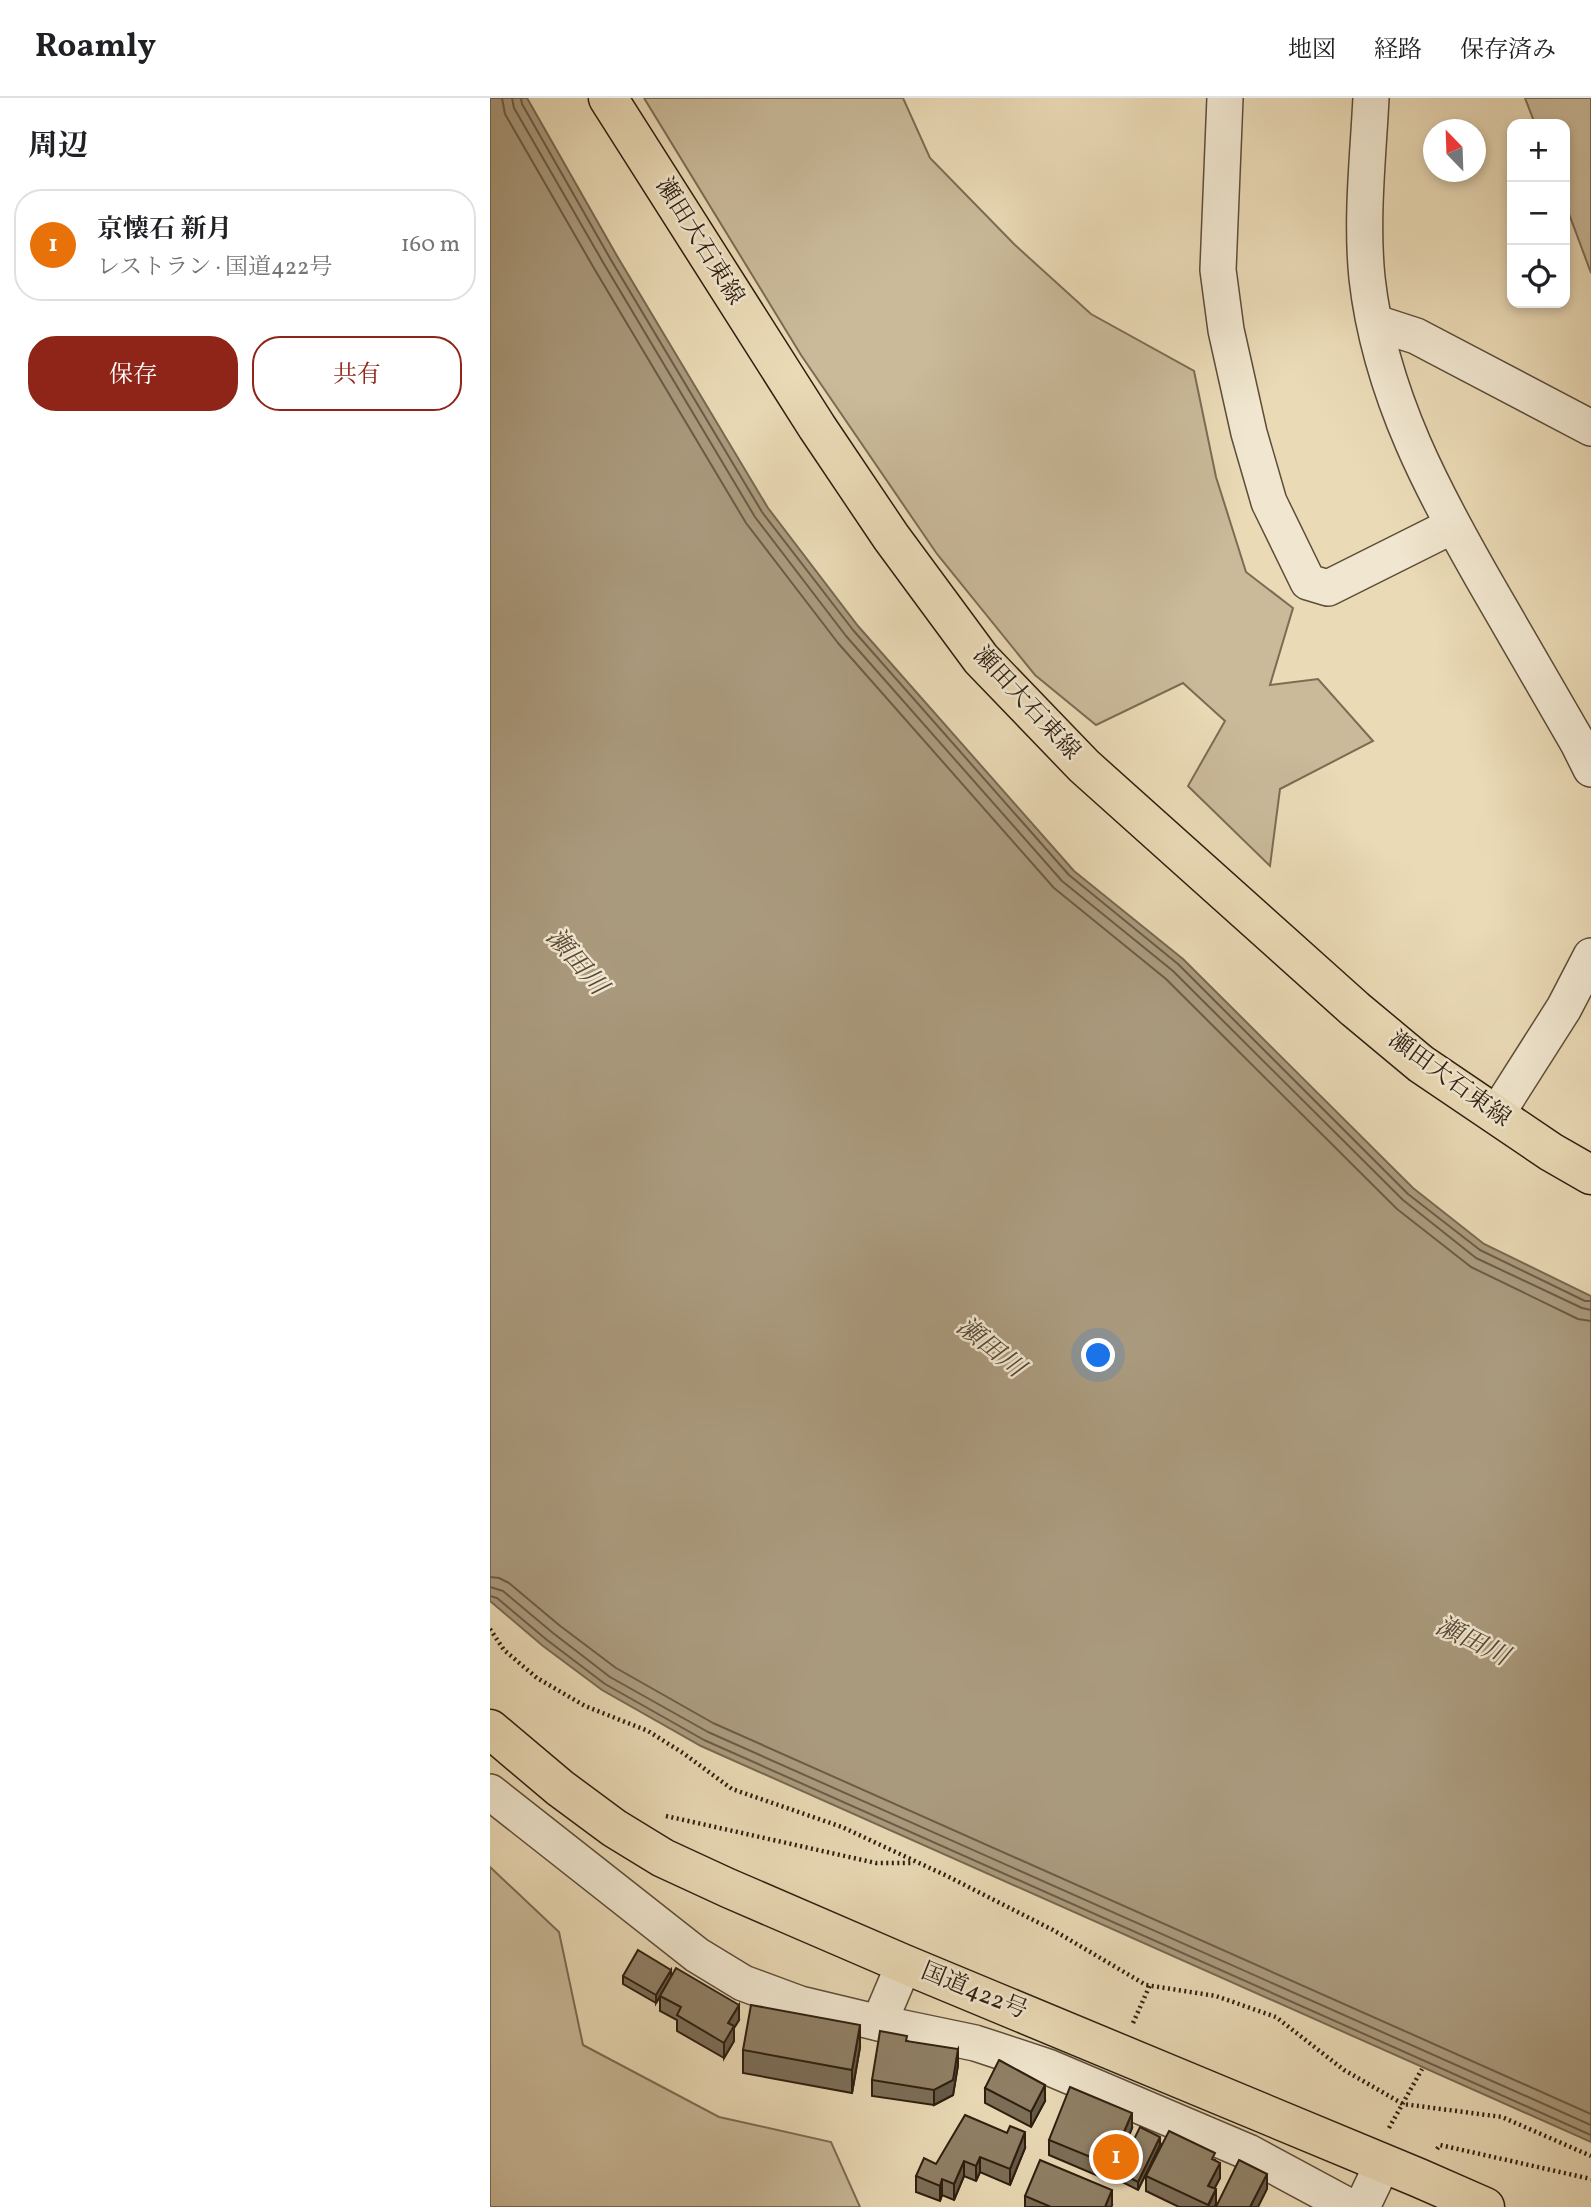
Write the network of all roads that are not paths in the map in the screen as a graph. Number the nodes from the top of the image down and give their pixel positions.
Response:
1 (608, 98) edge
2 (1225, 98) edge
3 (1371, 98) edge
4 (1376, 323) junction
5 (1591, 428) edge
6 (1452, 526) junction
7 (1579, 715) edge
8 (1591, 769) edge
9 (1591, 956) edge
10 (1496, 1115) junction
11 (1591, 1175) edge
12 (490, 1729) edge
13 (490, 1792) edge
14 (904, 1964) junction
15 (878, 2023) junction
16 (1377, 2161) junction
17 (1350, 2207) edge
18 (1362, 2207) edge
19 (1485, 2207) edge

1 - 10 main road, 瀬田大石東線
2 - 6 street
3 - 4 street
4 - 5 street
4 - 6 street
6 - 7 street
7 - 8 street
9 - 10 street
10 - 11 main road, 瀬田大石東線
12 - 14 main road, 国道422号
13 - 15 street
14 - 15 street
14 - 16 main road, 国道422号
15 - 17 street
16 - 18 street
16 - 19 main road, 国道422号

